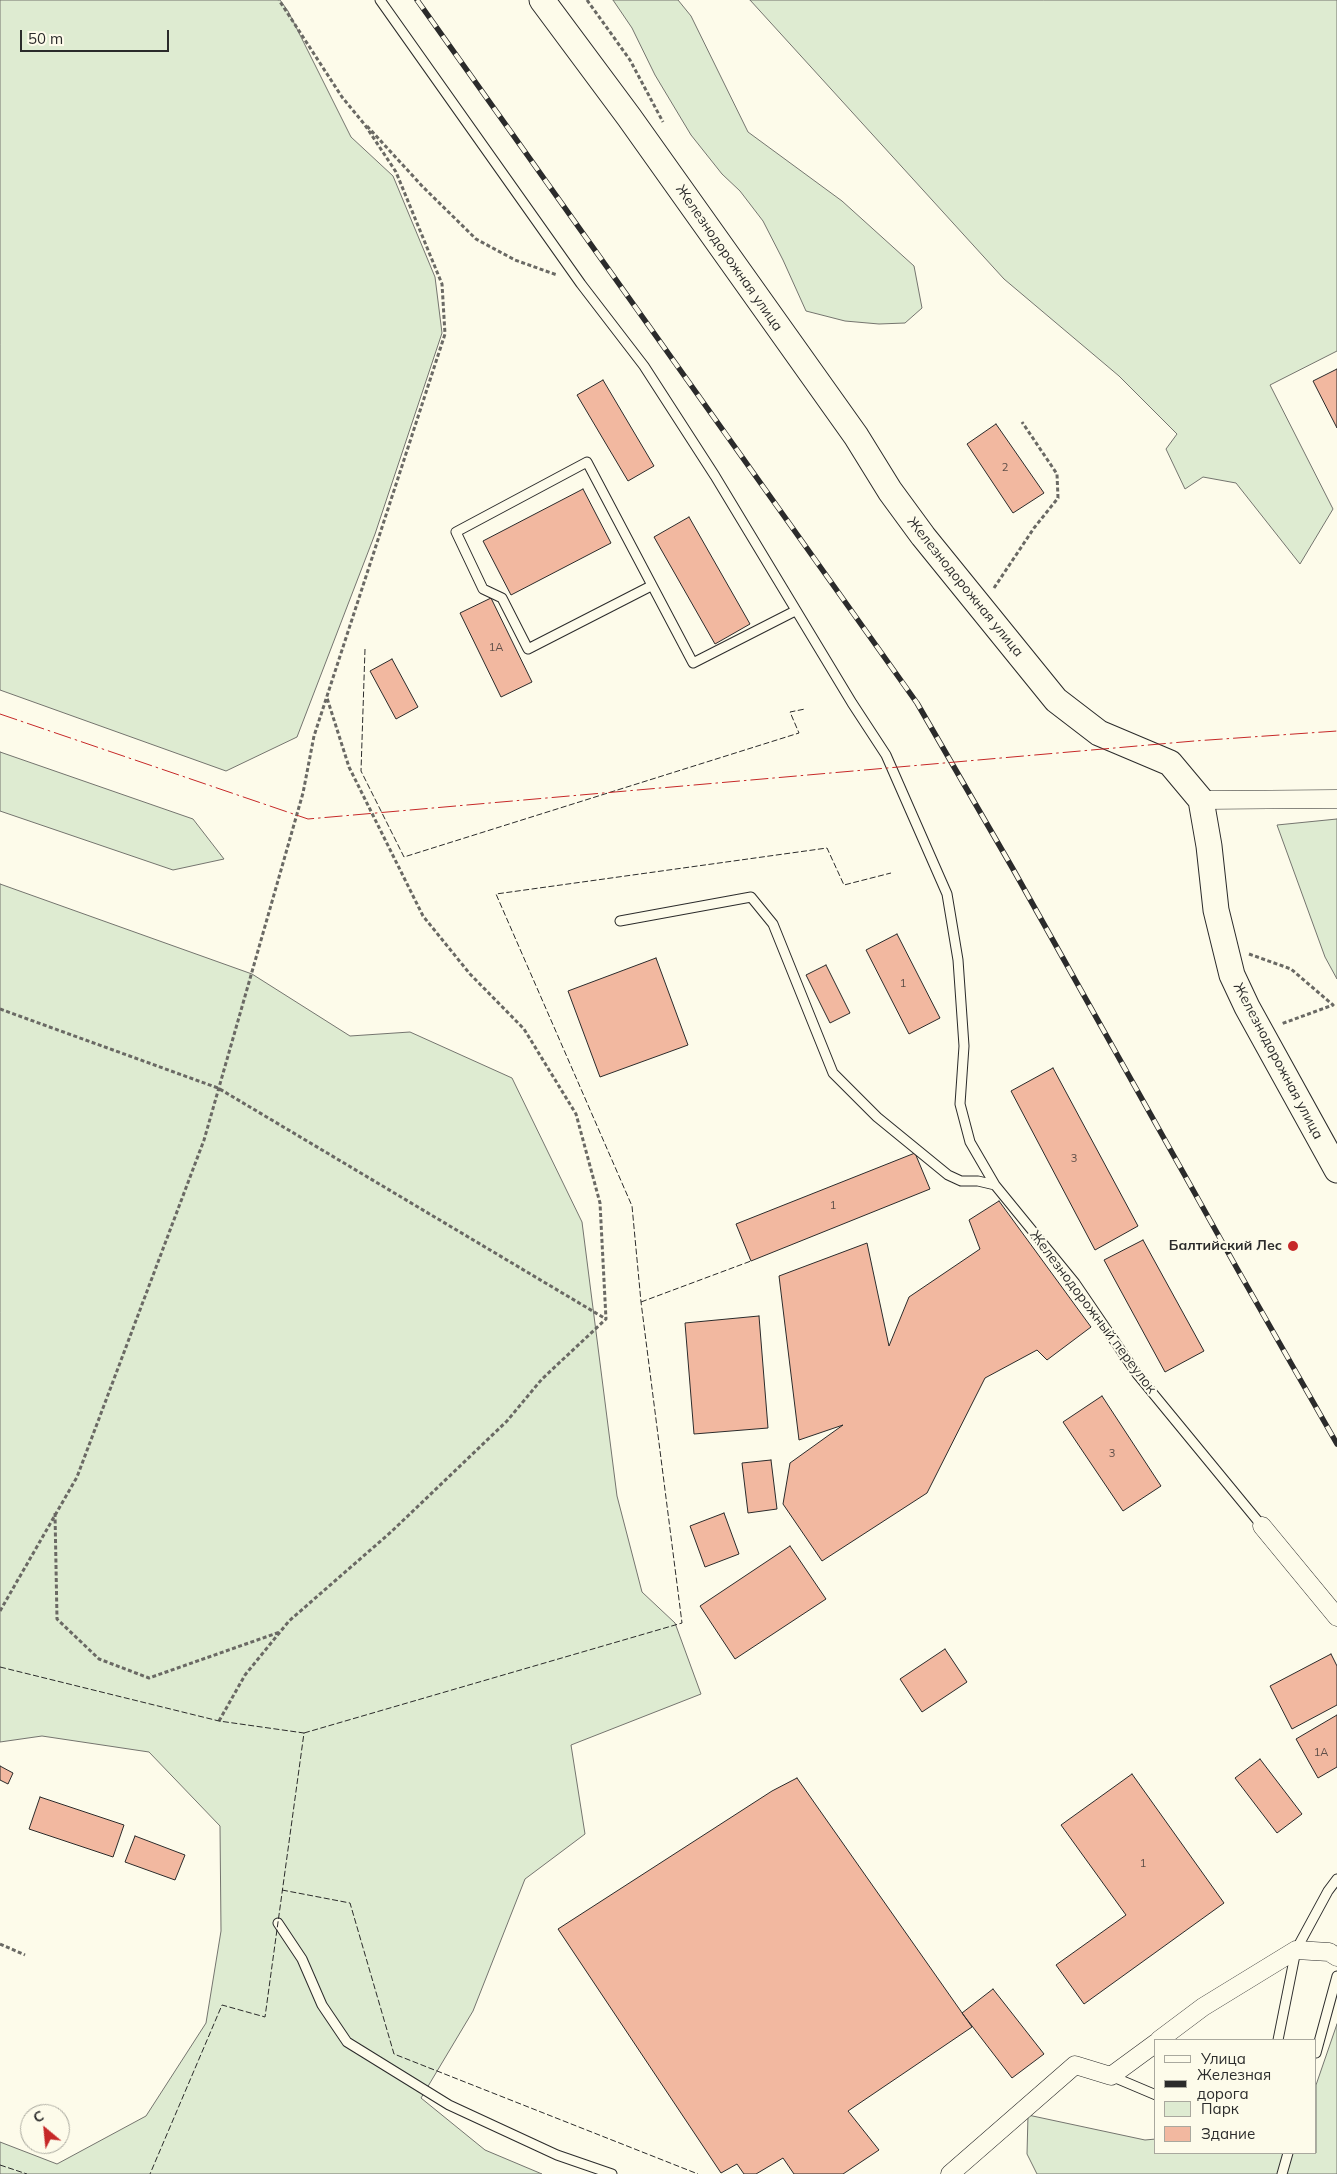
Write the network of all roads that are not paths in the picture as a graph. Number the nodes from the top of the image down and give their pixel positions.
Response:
1 (380, 0) edge
2 (542, 0) edge
3 (651, 586) junction
4 (795, 611) junction
5 (1201, 800) junction
6 (1337, 800) edge
7 (620, 921) dead end
8 (1337, 1170) edge
9 (995, 1185) junction
10 (1262, 1526) joint
11 (1337, 1618) edge
12 (1337, 1879) edge
13 (278, 1923) dead end
14 (1296, 1950) junction
15 (1337, 1957) edge
16 (1337, 1976) edge
17 (1160, 2039) edge
18 (1278, 2039) edge
19 (1154, 2043) edge
20 (1317, 2048) edge
21 (1111, 2076) junction
22 (1154, 2094) edge
23 (1288, 2154) edge
24 (612, 2174) edge
25 (950, 2174) edge
26 (1282, 2174) edge

1 - 4 lane
2 - 5 street, Железнодорожная улица
3 - 3 lane
3 - 4 lane
4 - 9 lane
5 - 6 street
5 - 8 street, Железнодорожная улица
7 - 9 lane
9 - 10 lane, Железнодорожный переулок
10 - 11 street
12 - 14 lane
13 - 24 lane
14 - 15 street
14 - 17 street
14 - 18 lane
16 - 20 lane
19 - 21 street
21 - 22 lane
21 - 25 street
23 - 26 lane

